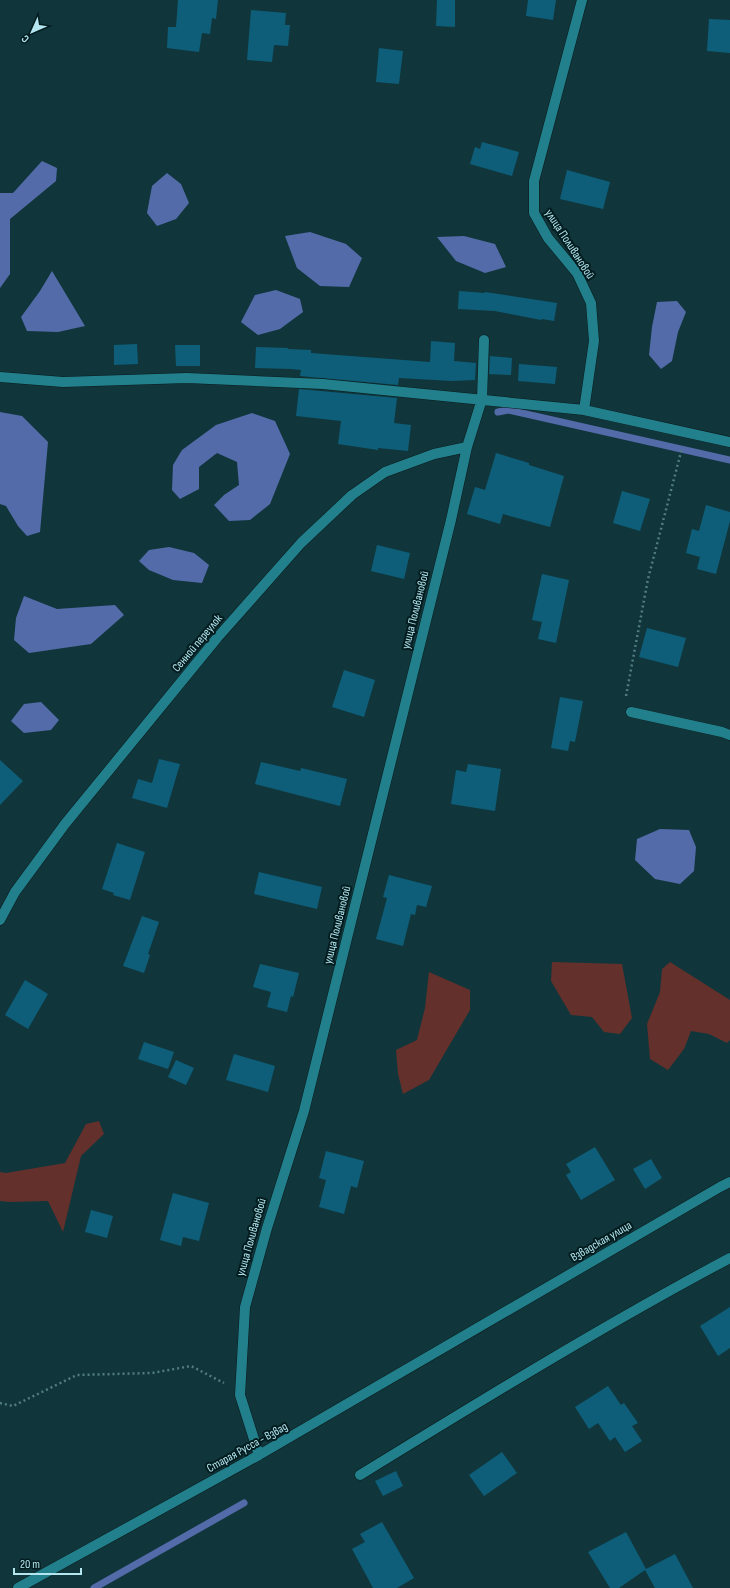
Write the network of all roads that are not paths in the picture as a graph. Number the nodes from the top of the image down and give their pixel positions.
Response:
1 (582, 0) edge
2 (484, 340) dead end
3 (0, 377) edge
4 (482, 399) junction
5 (584, 410) junction
6 (730, 442) edge
7 (467, 447) junction
8 (631, 712) road end
9 (730, 735) edge
10 (0, 920) edge
11 (730, 1182) edge
12 (730, 1258) edge
13 (486, 1323) joint
14 (259, 1456) junction
15 (360, 1475) dead end
16 (18, 1588) edge

1 - 5 street, улица Поливановой
2 - 4 street, улица Поливановой
3 - 4 street
4 - 5 street
4 - 7 street, улица Поливановой
5 - 6 street
7 - 10 street, Сенной переулок
7 - 14 street, улица Поливановой
8 - 9 street
11 - 13 street, Взвадская улица
12 - 15 street
13 - 14 street, Старая Русса - Взвад
14 - 16 street, Старая Русса - Взвад

